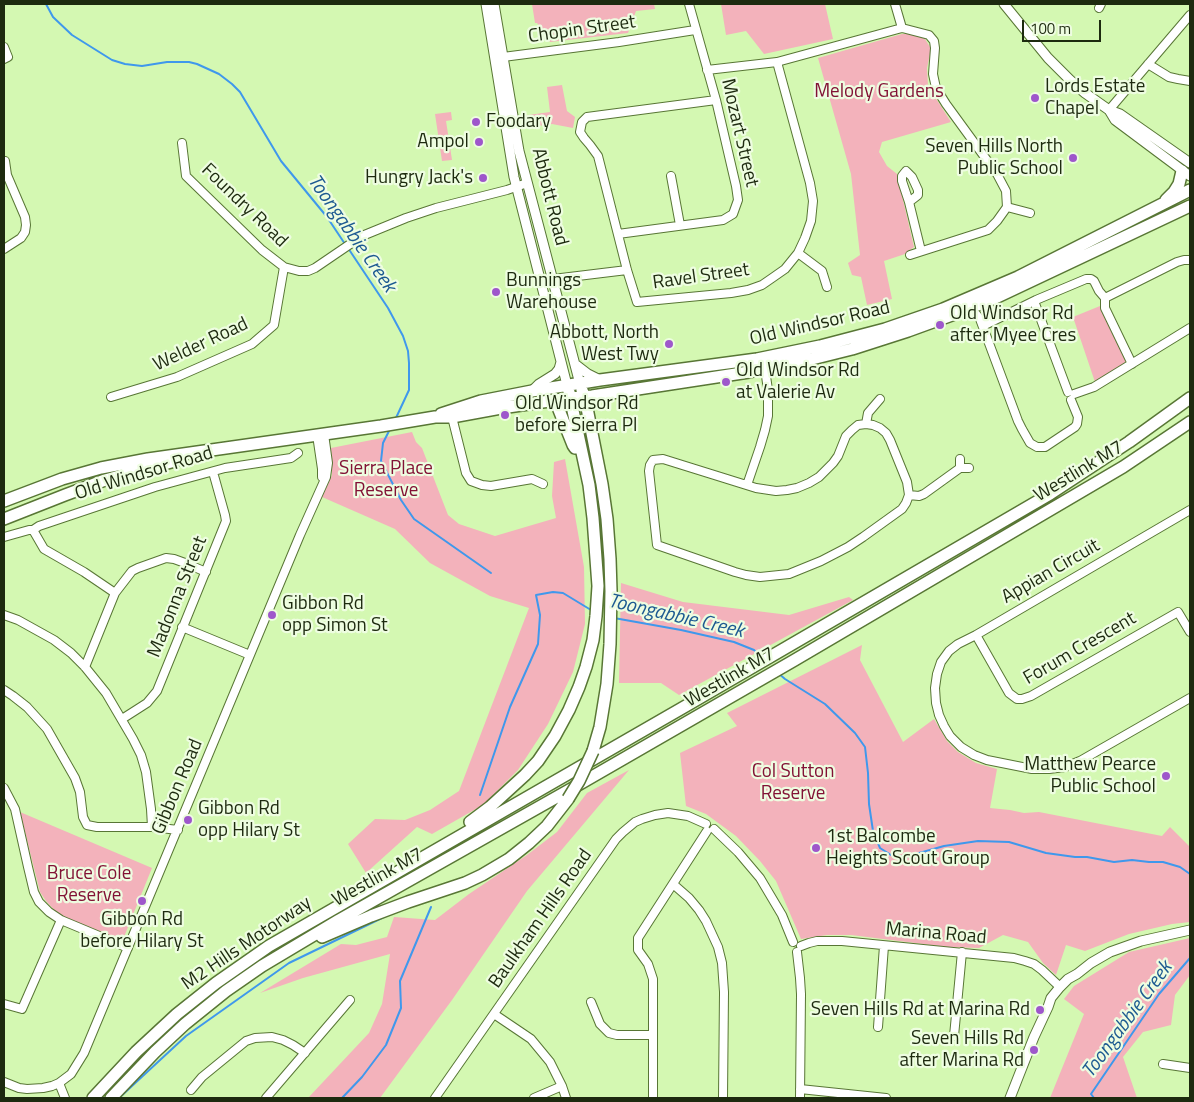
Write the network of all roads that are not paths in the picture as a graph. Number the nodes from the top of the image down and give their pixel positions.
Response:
1 (486, 4) edge
2 (494, 4) edge
3 (689, 4) edge
4 (895, 4) edge
5 (1004, 4) edge
6 (1190, 14) edge
7 (902, 28) junction
8 (695, 30) junction
9 (4, 48) edge
10 (503, 57) junction
11 (4, 59) edge
12 (777, 62) junction
13 (1148, 64) junction
14 (707, 70) junction
15 (1190, 80) edge
16 (716, 100) junction
17 (1109, 110) junction
18 (182, 143) dead end
19 (5, 161) dead end
20 (1188, 170) edge
21 (671, 176) dead end
22 (527, 183) junction
23 (516, 187) junction
24 (1190, 190) edge
25 (909, 202) dead end
26 (1162, 205) junction
27 (1190, 206) edge
28 (1007, 207) junction
29 (1030, 213) dead end
30 (1190, 214) edge
31 (1154, 223) junction
32 (680, 225) junction
33 (618, 234) junction
34 (4, 249) edge
35 (921, 251) junction
36 (798, 253) junction
37 (910, 255) dead end
38 (1190, 260) edge
39 (284, 267) junction
40 (627, 270) junction
41 (553, 279) junction
42 (827, 287) dead end
43 (1105, 298) junction
44 (993, 299) junction
45 (1034, 301) junction
46 (963, 311) junction
47 (981, 322) junction
48 (1190, 328) edge
49 (561, 362) junction
50 (764, 363) junction
51 (575, 364) junction
52 (1132, 364) junction
53 (600, 380) junction
54 (580, 384) junction
55 (567, 386) junction
56 (532, 391) junction
57 (1071, 395) junction
58 (111, 397) dead end
59 (584, 397) junction
60 (570, 398) junction
61 (1188, 399) edge
62 (555, 400) junction
63 (875, 401) dead end
64 (435, 417) junction
65 (452, 418) junction
66 (1190, 422) edge
67 (866, 424) junction
68 (321, 434) junction
69 (230, 448) junction
70 (298, 453) dead end
71 (583, 456) junction
72 (960, 458) dead end
73 (212, 472) junction
74 (543, 484) dead end
75 (747, 485) junction
76 (909, 495) junction
77 (4, 501) edge
78 (1190, 510) edge
79 (4, 520) edge
80 (33, 530) junction
81 (4, 538) edge
82 (206, 572) junction
83 (115, 594) junction
84 (4, 615) edge
85 (182, 627) junction
86 (1190, 632) edge
87 (976, 635) junction
88 (250, 655) junction
89 (85, 667) junction
90 (4, 690) edge
91 (1190, 698) edge
92 (122, 719) junction
93 (4, 788) edge
94 (152, 827) junction
95 (709, 828) junction
96 (178, 830) junction
97 (441, 846) junction
98 (673, 884) junction
99 (61, 920) junction
100 (1190, 930) edge
101 (884, 946) junction
102 (797, 947) junction
103 (128, 948) junction
104 (962, 952) junction
105 (281, 954) junction
106 (1077, 974) junction
107 (1060, 987) junction
108 (350, 1000) dead end
109 (591, 1002) dead end
110 (4, 1004) edge
111 (1048, 1006) junction
112 (494, 1014) junction
113 (878, 1027) dead end
114 (653, 1035) junction
115 (954, 1036) dead end
116 (305, 1053) junction
117 (1163, 1064) dead end
118 (1190, 1068) edge
119 (4, 1082) edge
120 (59, 1083) junction
121 (562, 1086) junction
122 (800, 1089) junction
123 (191, 1090) dead end
124 (66, 1098) edge
125 (92, 1098) edge
126 (111, 1098) edge
127 (266, 1098) edge
128 (434, 1098) edge
129 (534, 1098) edge
130 (566, 1098) edge
131 (653, 1098) edge
132 (723, 1098) edge
133 (800, 1098) edge
134 (870, 1098) edge
135 (886, 1098) edge
136 (1010, 1098) edge

1 - 23 main road, Abbott Road
2 - 10 main road, Abbott Road
3 - 8 street, Mozart Street
4 - 7 street
5 - 17 main road
6 - 13 street
7 - 12 street
7 - 28 street
8 - 10 street, Chopin Street
8 - 14 street, Mozart Street
9 - 11 street
10 - 22 main road, Abbott Road
12 - 14 street
12 - 36 street, Ravel Street
13 - 15 street
13 - 17 street
14 - 16 street, Mozart Street
16 - 32 street, Mozart Street
16 - 33 street
17 - 20 main road
18 - 39 street, Foundry Road
19 - 34 street
20 - 26 highway
21 - 32 street
22 - 23 street, Foundry Road
22 - 41 main road, Abbott Road
23 - 39 street, Foundry Road
23 - 49 main road, Abbott Road
24 - 26 highway, Old Windsor Road
25 - 35 street
26 - 50 highway, Old Windsor Road
27 - 31 highway, Old Windsor Road
28 - 29 street
28 - 35 street
30 - 31 highway
31 - 44 highway, Old Windsor Road
32 - 33 street, Mozart Street
33 - 40 street
35 - 37 street
36 - 40 street, Ravel Street
36 - 42 street
38 - 43 street
39 - 58 street, Welder Road
40 - 41 street
41 - 51 main road, Abbott Road
43 - 45 street
43 - 52 street
44 - 46 highway, Old Windsor Road
44 - 47 street
45 - 47 street
45 - 57 street
46 - 47 street
46 - 50 highway, Old Windsor Road
47 - 57 street
48 - 52 street
49 - 55 main road, Abbott Road
49 - 56 main road
50 - 53 highway, Old Windsor Road
50 - 59 highway, Old Windsor Road
50 - 75 street
51 - 53 main road
51 - 54 main road, Abbott Road
52 - 57 street
53 - 54 highway, Old Windsor Road
54 - 55 highway, Old Windsor Road
54 - 59 highway, Abbott Road
55 - 56 highway, Old Windsor Road
55 - 60 highway
56 - 64 highway, Old Windsor Road
59 - 60 highway, Old Windsor Road
59 - 105 highway, Abbott Road, bridge
60 - 62 highway, Old Windsor Road
60 - 71 highway
61 - 97 highway, Westlink M7
62 - 65 highway, Old Windsor Road
62 - 71 highway
63 - 67 street
64 - 65 highway, Old Windsor Road
64 - 68 highway, Old Windsor Road
65 - 74 street
66 - 105 highway, Westlink M7
67 - 75 street
67 - 76 street
68 - 69 highway, Old Windsor Road
68 - 88 street, Gibbon Road
69 - 77 highway, Old Windsor Road
69 - 79 highway, Old Windsor Road
70 - 73 street, Old Windsor Road
71 - 97 highway
72 - 76 street
73 - 80 street, Old Windsor Road
73 - 82 street, Madonna Street
75 - 76 street
78 - 87 street, Appian Circuit
80 - 81 street, Old Windsor Road
80 - 83 street
82 - 83 street
82 - 85 street, Madonna Street
83 - 89 street
84 - 89 street
85 - 88 street
85 - 92 street, Madonna Street
86 - 87 street, Forum Crescent
87 - 91 street, Appian Circuit
88 - 96 street, Gibbon Road
89 - 92 street
90 - 94 street
92 - 94 street
93 - 99 street
94 - 96 street
95 - 98 street
95 - 102 street, Baulkham Hills Road
95 - 112 street, Baulkham Hills Road
96 - 103 street, Gibbon Road
97 - 125 highway, M2 Hills Motorway
98 - 114 street
98 - 132 street
99 - 103 street
99 - 110 street
100 - 106 main road
101 - 102 street, Marina Road
101 - 104 street, Marina Road
101 - 113 street
102 - 122 street, Baulkham Hills Road
103 - 120 street, Gibbon Road
104 - 107 street, Marina Road
104 - 115 street
105 - 126 highway, M2 Hills Motorway
106 - 107 main road
106 - 111 main road
107 - 111 main road
108 - 116 street
109 - 114 street
111 - 136 main road
112 - 121 street
112 - 128 street, Baulkham Hills Road
114 - 131 street
116 - 123 street
116 - 127 street
117 - 118 street
119 - 120 street
120 - 124 street
121 - 129 street
121 - 130 street
122 - 133 street, Baulkham Hills Road
122 - 134 street
134 - 135 street

